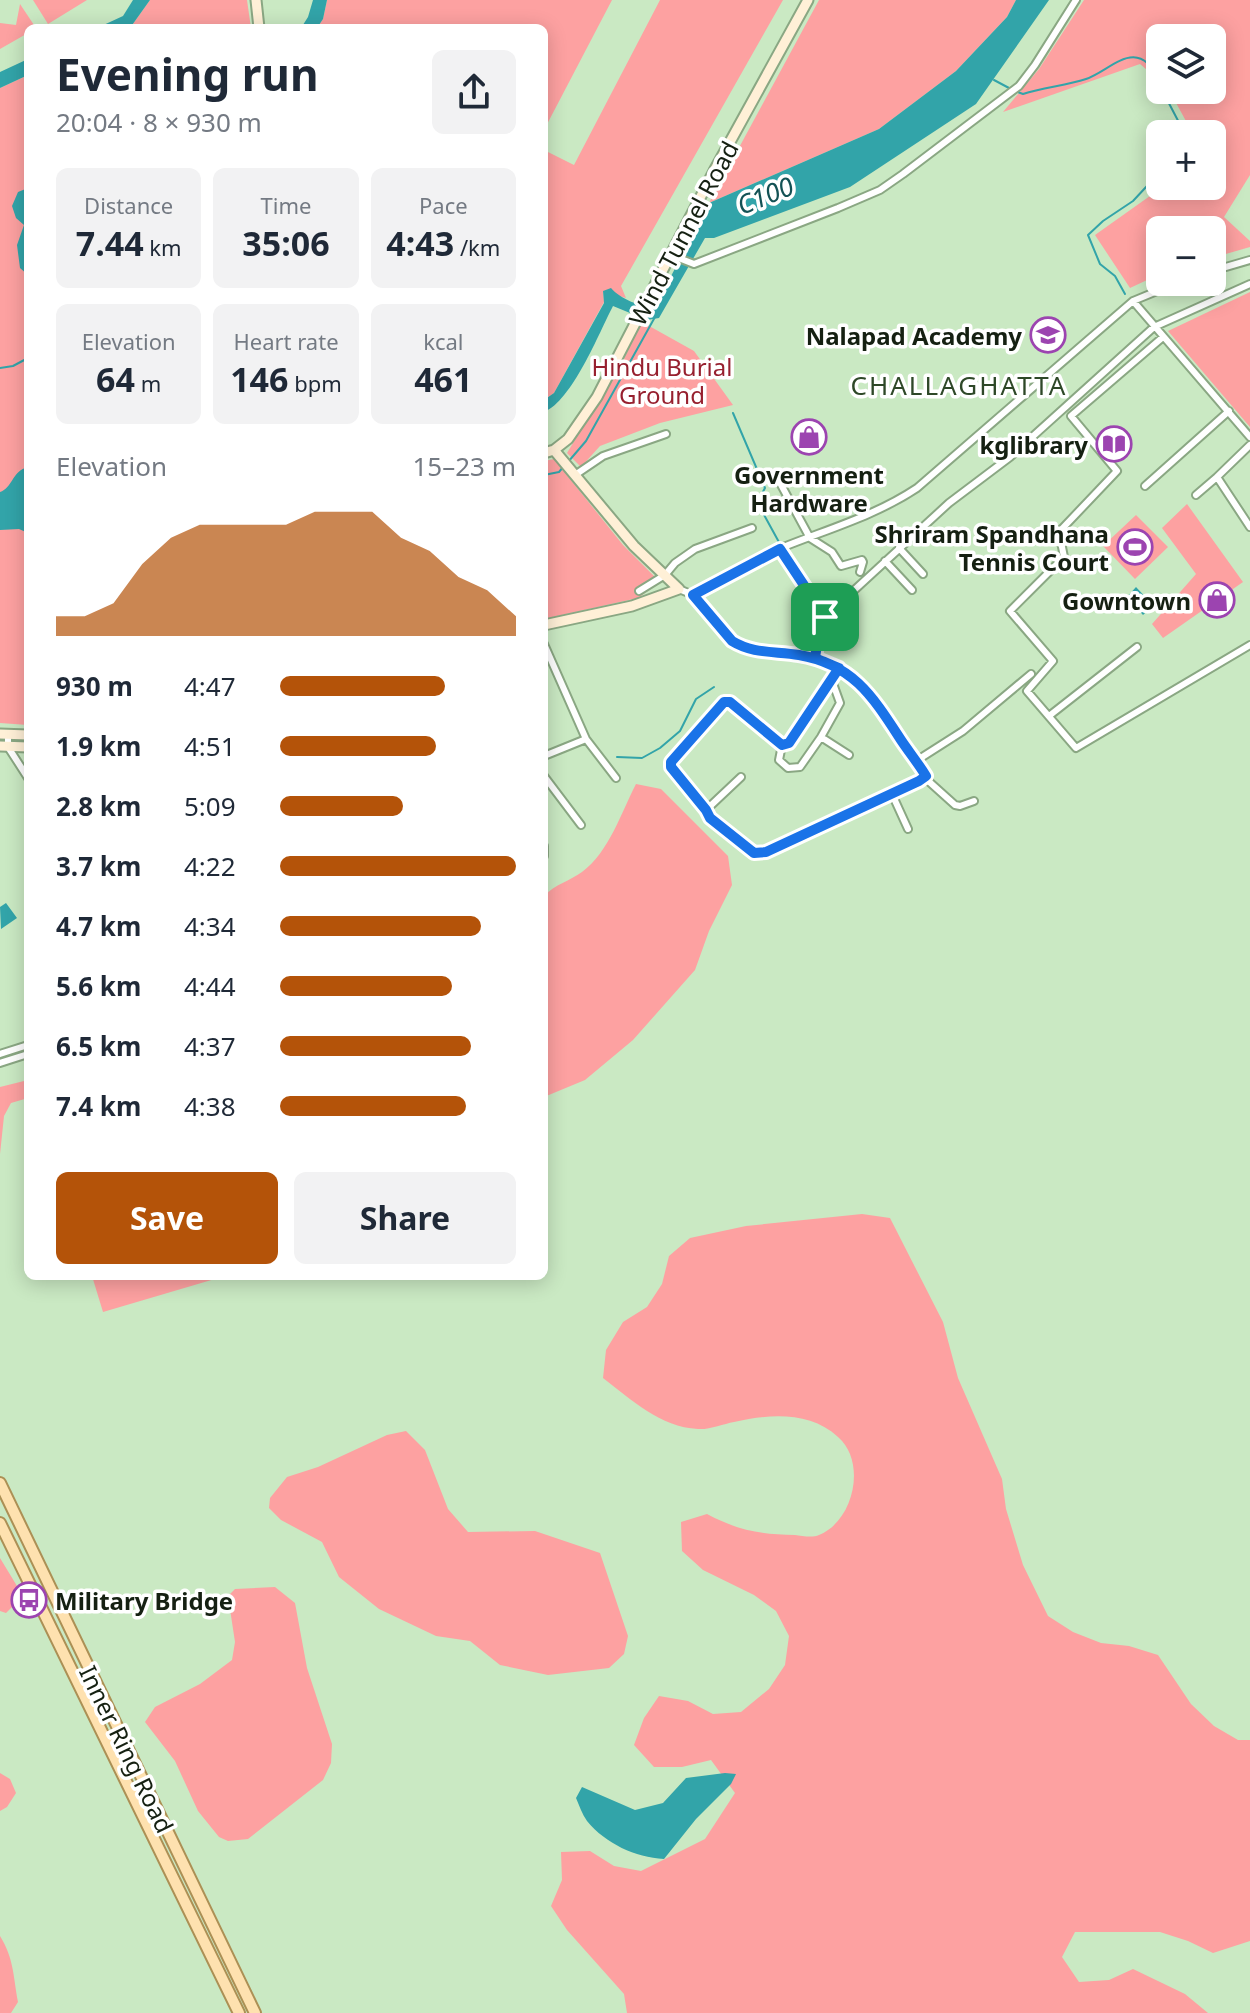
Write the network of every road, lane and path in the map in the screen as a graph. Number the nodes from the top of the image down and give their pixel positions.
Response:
1 (256, 0) edge
2 (808, 0) edge
3 (1076, 0) edge
4 (259, 24) edge
5 (675, 256) junction
6 (1250, 260) edge
7 (1226, 267) edge
8 (1250, 284) edge
9 (1146, 296) edge
10 (1133, 301) junction
11 (1154, 327) junction
12 (1163, 337) junction
13 (1229, 411) junction
14 (666, 434) dead end
15 (1250, 437) edge
16 (1250, 445) edge
17 (549, 452) edge
18 (570, 468) junction
19 (1217, 477) junction
20 (779, 481) dead end
21 (1145, 486) dead end
22 (1196, 495) dead end
23 (1250, 527) edge
24 (752, 528) dead end
25 (810, 538) junction
26 (899, 548) junction
27 (780, 549) junction
28 (885, 561) junction
29 (860, 572) dead end
30 (923, 574) dead end
31 (665, 575) junction
32 (679, 589) junction
33 (912, 590) dead end
34 (639, 591) dead end
35 (693, 595) junction
36 (825, 617) junction
37 (548, 624) edge
38 (1250, 645) edge
39 (1137, 647) dead end
40 (548, 653) edge
41 (815, 658) junction
42 (839, 668) junction
43 (1031, 674) dead end
44 (831, 678) junction
45 (1049, 716) junction
46 (4, 734) edge
47 (24, 735) edge
48 (821, 737) junction
49 (586, 739) junction
50 (782, 745) junction
51 (4, 747) edge
52 (548, 754) edge
53 (849, 755) dead end
54 (916, 761) junction
55 (24, 773) edge
56 (741, 777) dead end
57 (616, 778) dead end
58 (925, 778) junction
59 (548, 781) edge
60 (892, 794) junction
61 (974, 801) dead end
62 (706, 810) junction
63 (581, 825) dead end
64 (908, 829) dead end
65 (24, 1046) edge
66 (0, 1054) edge
67 (24, 1055) edge
68 (0, 1063) edge
69 (0, 1483) edge
70 (0, 1523) edge
71 (45, 1579) junction
72 (31, 1585) junction
73 (239, 2013) edge
74 (255, 2013) edge

1 - 4 street
2 - 5 street, Wind Tunnel Road
3 - 5 street
5 - 17 street, Wind Tunnel Road
6 - 7 street
8 - 11 street
9 - 10 street
10 - 11 street
10 - 25 street
11 - 12 street
11 - 26 street
12 - 13 street
12 - 45 street
13 - 15 street
13 - 21 street
14 - 18 street
16 - 19 street
17 - 18 street
18 - 31 street
19 - 22 street
19 - 23 street
20 - 25 street
24 - 31 street
25 - 27 street
25 - 29 street
26 - 28 street
26 - 30 street
27 - 35 street
27 - 36 street
28 - 33 street
28 - 36 street
31 - 32 street
31 - 34 street
32 - 35 street
32 - 37 street
35 - 41 street
36 - 41 street
38 - 45 street
39 - 45 street
40 - 49 street
41 - 42 street
42 - 44 street
42 - 54 street
43 - 54 street
44 - 48 street
44 - 50 street
46 - 47 street
46 - 51 street
48 - 50 street
48 - 53 street
49 - 52 street
49 - 57 street
50 - 62 street
51 - 55 street
54 - 58 street
56 - 62 street
58 - 60 street
58 - 61 street
59 - 63 street
60 - 62 street
60 - 64 street
65 - 66 street
67 - 68 street
69 - 71 main road, Inner Ring Road
70 - 72 main road, Inner Ring Road
71 - 72 main road
71 - 74 main road, Inner Ring Road
72 - 73 main road, Inner Ring Road

